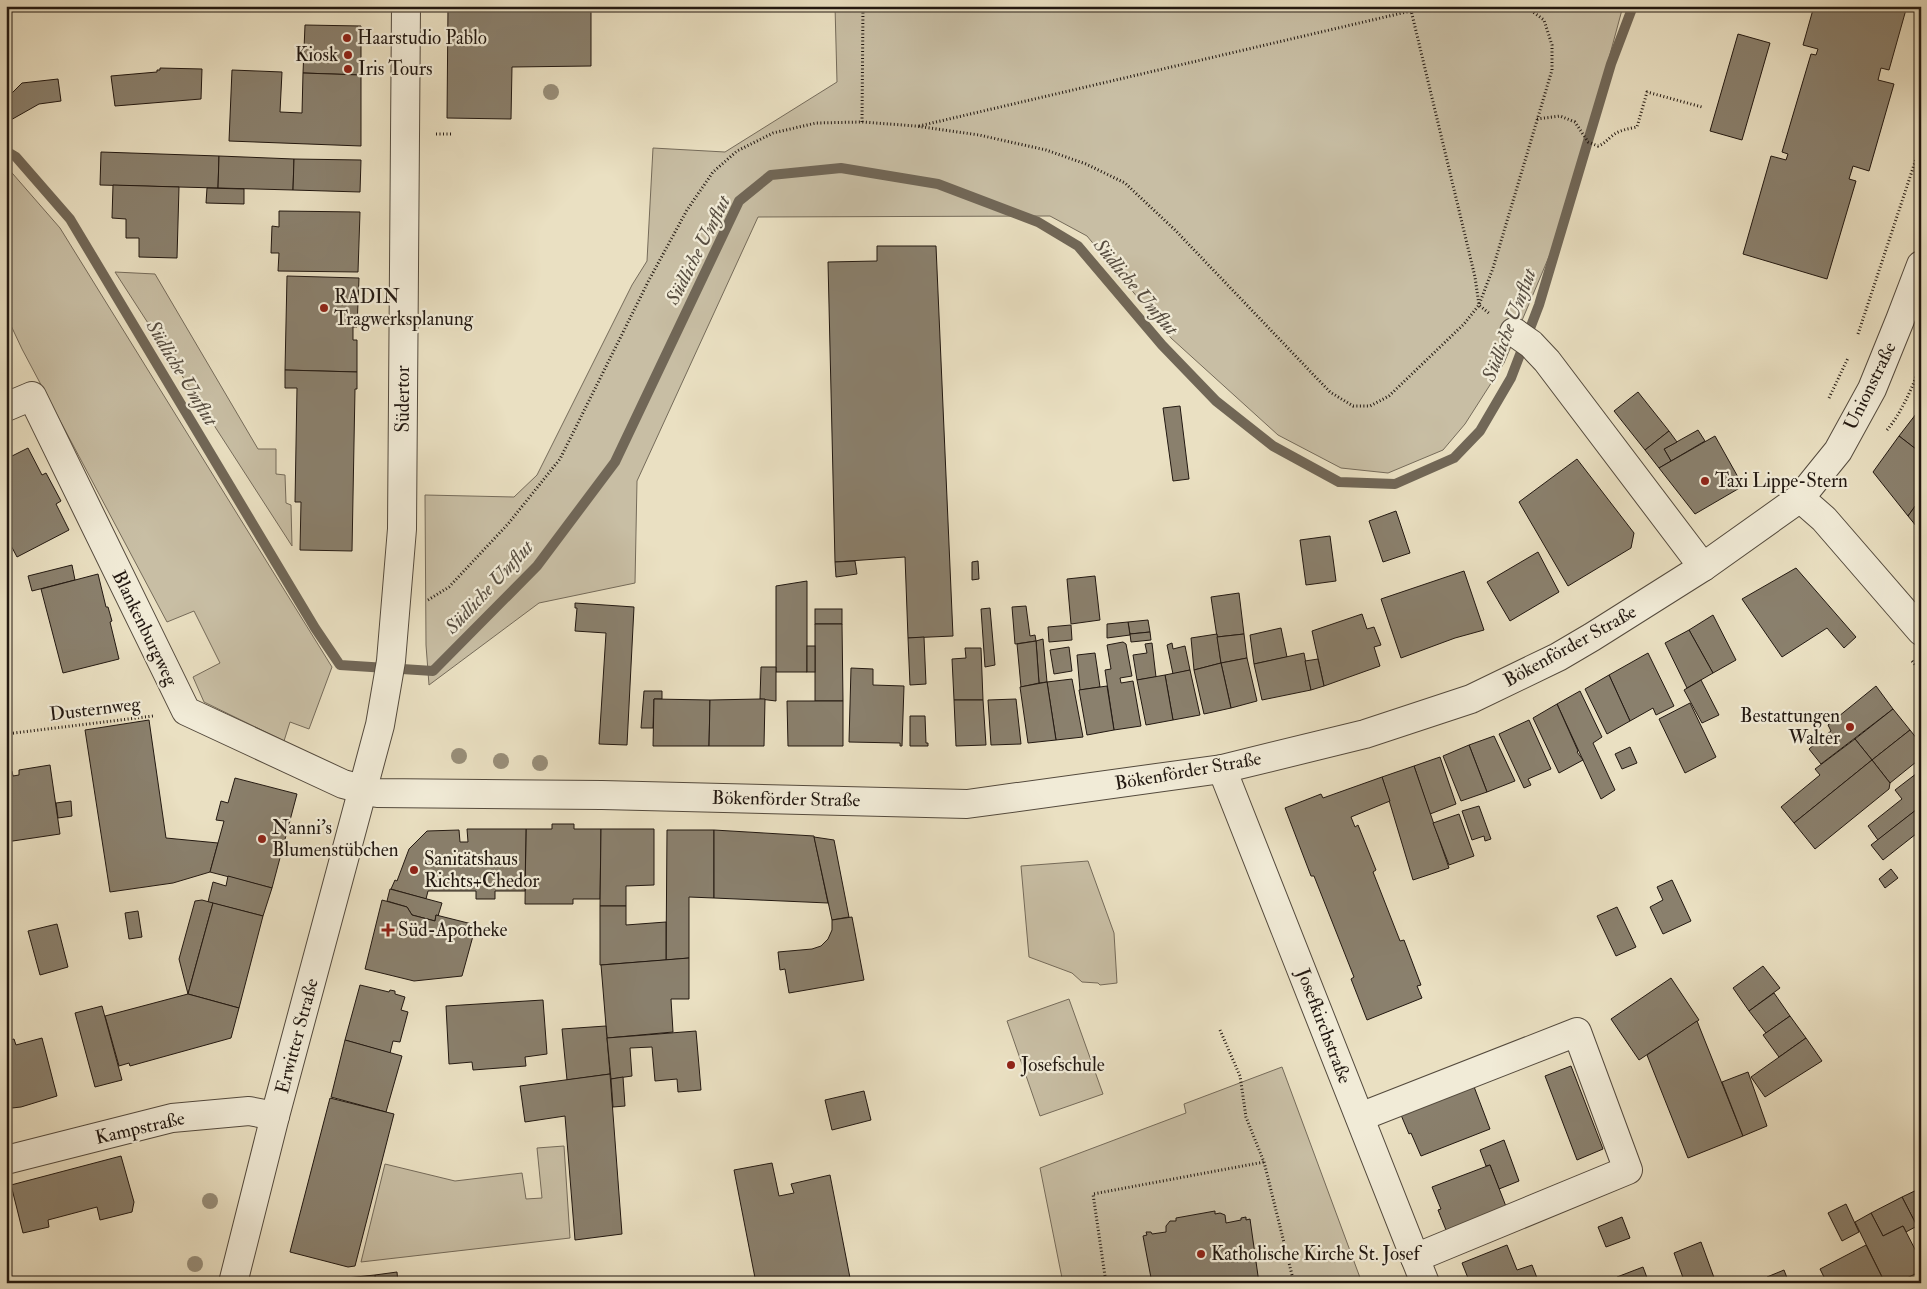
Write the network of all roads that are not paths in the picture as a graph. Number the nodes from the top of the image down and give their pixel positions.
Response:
1 (406, 6) edge
2 (1921, 265) edge
3 (1523, 338) dead end
4 (6, 407) edge
5 (1800, 498) junction
6 (1703, 566) junction
7 (1921, 631) edge
8 (1222, 770) junction
9 (363, 789) junction
10 (275, 1116) junction
11 (1360, 1118) junction
12 (6, 1160) edge
13 (1415, 1258) junction
14 (233, 1283) edge
15 (1424, 1283) edge

1 - 9 street, Südertor
2 - 5 street, Unionstraße
3 - 6 street
4 - 9 street, Blankenburgweg
5 - 6 street, Bökenförder Straße
5 - 7 street
6 - 8 street, Bökenförder Straße
8 - 9 street, Bökenförder Straße
8 - 11 street, Josefkirchstraße
9 - 10 street, Erwitter Straße
10 - 12 street, Kampstraße
10 - 14 street, Erwitter Straße
11 - 13 street, Josefkirchstraße
11 - 13 street
13 - 15 street, Josefkirchstraße

